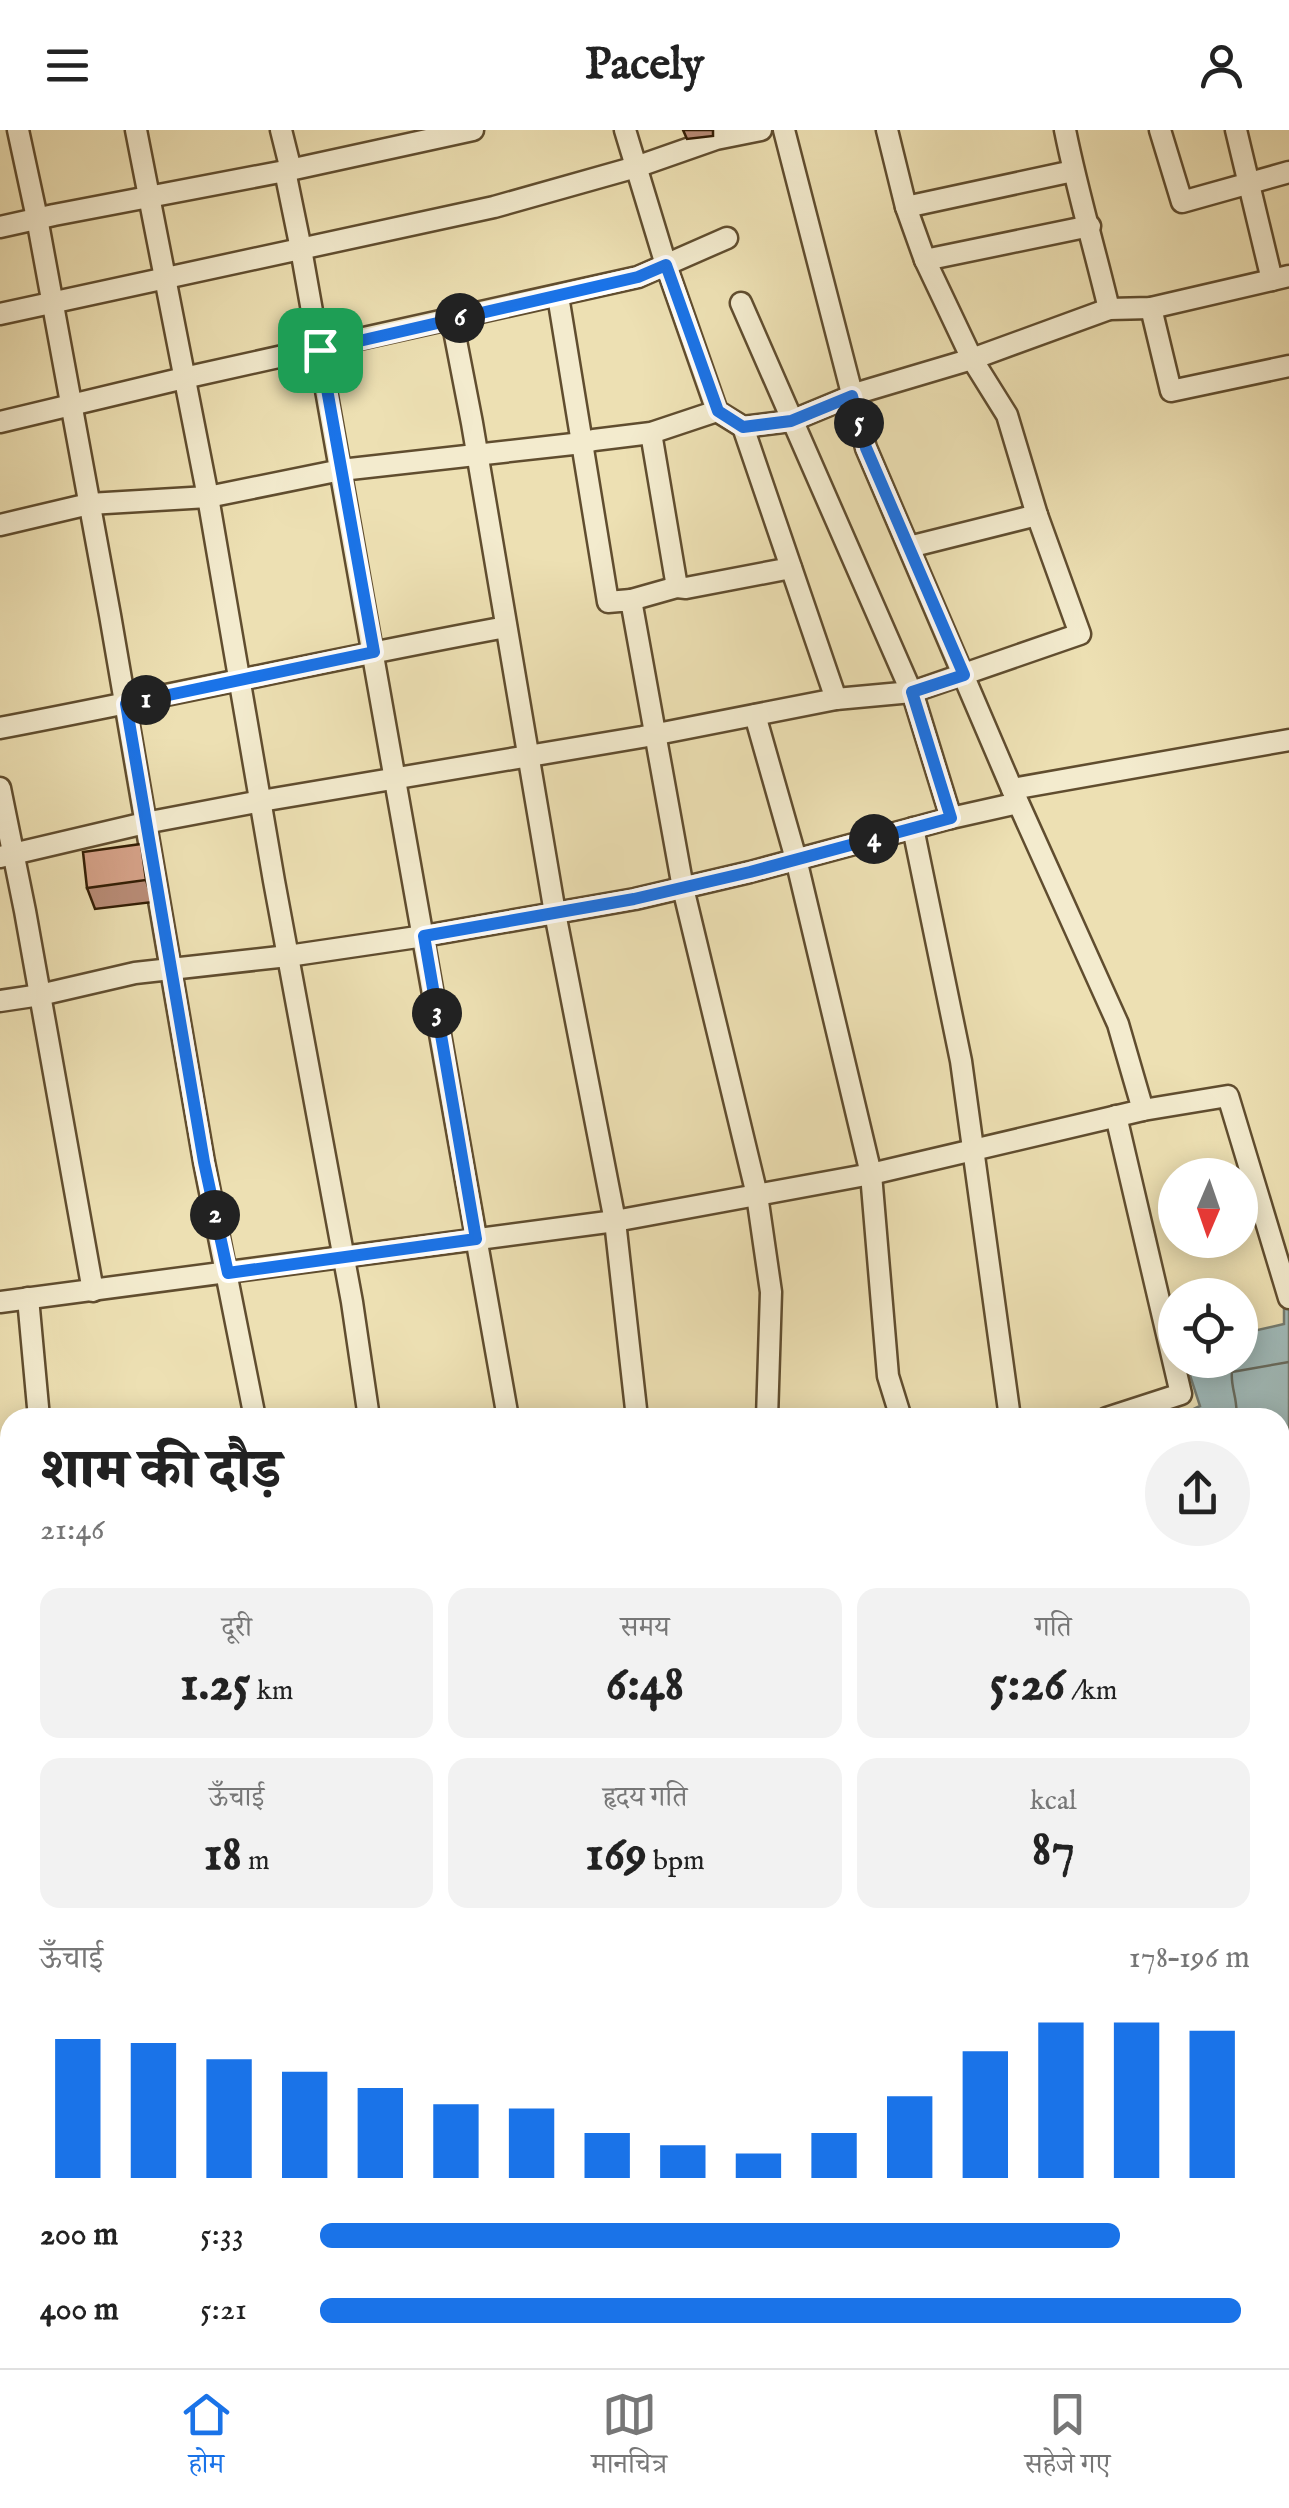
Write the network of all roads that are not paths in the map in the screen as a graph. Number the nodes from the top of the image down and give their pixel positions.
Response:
1 (18, 130) edge
2 (136, 130) edge
3 (281, 130) edge
4 (473, 130) edge
5 (625, 130) edge
6 (761, 130) edge
7 (784, 130) edge
8 (887, 130) edge
9 (1066, 130) edge
10 (1160, 130) edge
11 (1236, 130) edge
12 (408, 137) edge
13 (636, 167) junction
14 (288, 170) junction
15 (1073, 171) junction
16 (1289, 172) edge
17 (1250, 183) junction
18 (148, 198) junction
19 (906, 207) junction
20 (37, 218) junction
21 (1090, 226) junction
22 (0, 227) edge
23 (727, 238) dead end
24 (302, 249) junction
25 (925, 260) junction
26 (666, 265) junction
27 (164, 278) junction
28 (1280, 278) edge
29 (558, 296) junction
30 (52, 303) junction
31 (740, 304) dead end
32 (1151, 308) junction
33 (1109, 310) junction
34 (0, 314) edge
35 (452, 320) junction
36 (320, 350) junction
37 (972, 360) junction
38 (1289, 366) edge
39 (184, 378) junction
40 (852, 396) junction
41 (70, 406) junction
42 (718, 411) junction
43 (791, 421) junction
44 (0, 422) edge
45 (743, 427) junction
46 (651, 433) junction
47 (582, 443) junction
48 (477, 455) junction
49 (341, 470) junction
50 (208, 497) junction
51 (89, 504) junction
52 (1037, 516) junction
53 (0, 525) edge
54 (909, 548) junction
55 (791, 568) junction
56 (678, 587) junction
57 (631, 600) junction
58 (506, 627) junction
59 (374, 652) junction
60 (964, 675) junction
61 (240, 680) junction
62 (912, 692) junction
63 (836, 699) junction
64 (126, 704) junction
65 (755, 715) junction
66 (0, 728) edge
67 (654, 735) junction
68 (1289, 740) edge
69 (528, 757) junction
70 (396, 778) junction
71 (0, 788) edge
72 (1015, 796) junction
73 (261, 801) junction
74 (951, 818) junction
75 (146, 823) junction
76 (913, 828) junction
77 (7, 856) edge
78 (796, 860) junction
79 (683, 888) junction
80 (556, 913) junction
81 (424, 936) junction
82 (288, 956) junction
83 (170, 969) junction
84 (40, 995) junction
85 (0, 1001) edge
86 (1143, 1110) junction
87 (1116, 1116) junction
88 (974, 1149) junction
89 (870, 1174) junction
90 (757, 1195) junction
91 (615, 1221) junction
92 (476, 1239) junction
93 (343, 1257) junction
94 (228, 1273) junction
95 (93, 1291) junction
96 (28, 1298) junction
97 (1289, 1298) edge
98 (0, 1302) edge
99 (37, 1408) edge
100 (253, 1408) edge
101 (367, 1408) edge
102 (506, 1408) edge
103 (636, 1408) edge
104 (767, 1408) edge
105 (898, 1408) edge
106 (1009, 1408) edge
107 (1140, 1408) edge

1 - 20 street
2 - 18 street
3 - 14 street
4 - 12 street
5 - 13 street
6 - 13 street
7 - 40 street
8 - 19 street
9 - 15 street
10 - 17 street
11 - 17 street
12 - 14 street
13 - 24 street
13 - 26 street
14 - 18 street
14 - 24 street
15 - 19 street
15 - 21 street
16 - 17 street
17 - 28 street
18 - 20 street
18 - 27 street
19 - 25 street
20 - 22 street
20 - 30 street
21 - 25 street
21 - 33 street
23 - 26 street
24 - 27 street
24 - 36 street
25 - 37 street
26 - 29 street
26 - 42 street
27 - 30 street
27 - 39 street
28 - 32 street
29 - 35 street
29 - 47 street
30 - 34 street
30 - 41 street
31 - 43 street
32 - 33 street
32 - 38 street
33 - 37 street
35 - 36 street
35 - 48 street
36 - 39 street
36 - 49 street
37 - 40 street
37 - 52 street
39 - 41 street
39 - 50 street
40 - 43 street
40 - 54 street
41 - 44 street
41 - 51 street
42 - 45 street
42 - 46 street
43 - 45 street
43 - 62 street
45 - 55 street
46 - 47 street
46 - 56 street
47 - 48 street
47 - 57 street
48 - 49 street
48 - 58 street
49 - 50 street
49 - 59 street
50 - 51 street
50 - 61 street
51 - 53 street
51 - 64 street
52 - 54 street
52 - 60 street
54 - 60 street
55 - 56 street
55 - 63 street
56 - 57 street
57 - 67 street
58 - 59 street
58 - 69 street
59 - 61 street
59 - 70 street
60 - 62 street
60 - 72 street
61 - 64 street
61 - 73 street
62 - 63 street
62 - 74 street
63 - 65 street
64 - 66 street
64 - 75 street
65 - 67 street
65 - 78 street
67 - 69 street
67 - 79 street
68 - 72 street
69 - 70 street
69 - 80 street
70 - 73 street
70 - 81 street
71 - 77 street
72 - 74 street
72 - 86 street
73 - 75 street
73 - 82 street
74 - 76 street
75 - 77 street
75 - 83 street
76 - 78 street
76 - 88 street
77 - 84 street
78 - 79 street
78 - 89 street
79 - 80 street
79 - 90 street
80 - 81 street
80 - 91 street
81 - 82 street
81 - 92 street
82 - 83 street
82 - 93 street
83 - 84 street
83 - 94 street
84 - 85 street
84 - 95 street
86 - 87 street
86 - 97 street
87 - 88 street
87 - 107 street
88 - 89 street
88 - 106 street
89 - 90 street
89 - 105 street
90 - 91 street
90 - 104 street
91 - 92 street
91 - 103 street
92 - 93 street
92 - 102 street
93 - 94 street
93 - 101 street
94 - 95 street
94 - 100 street
95 - 96 street
96 - 98 street
96 - 99 street

